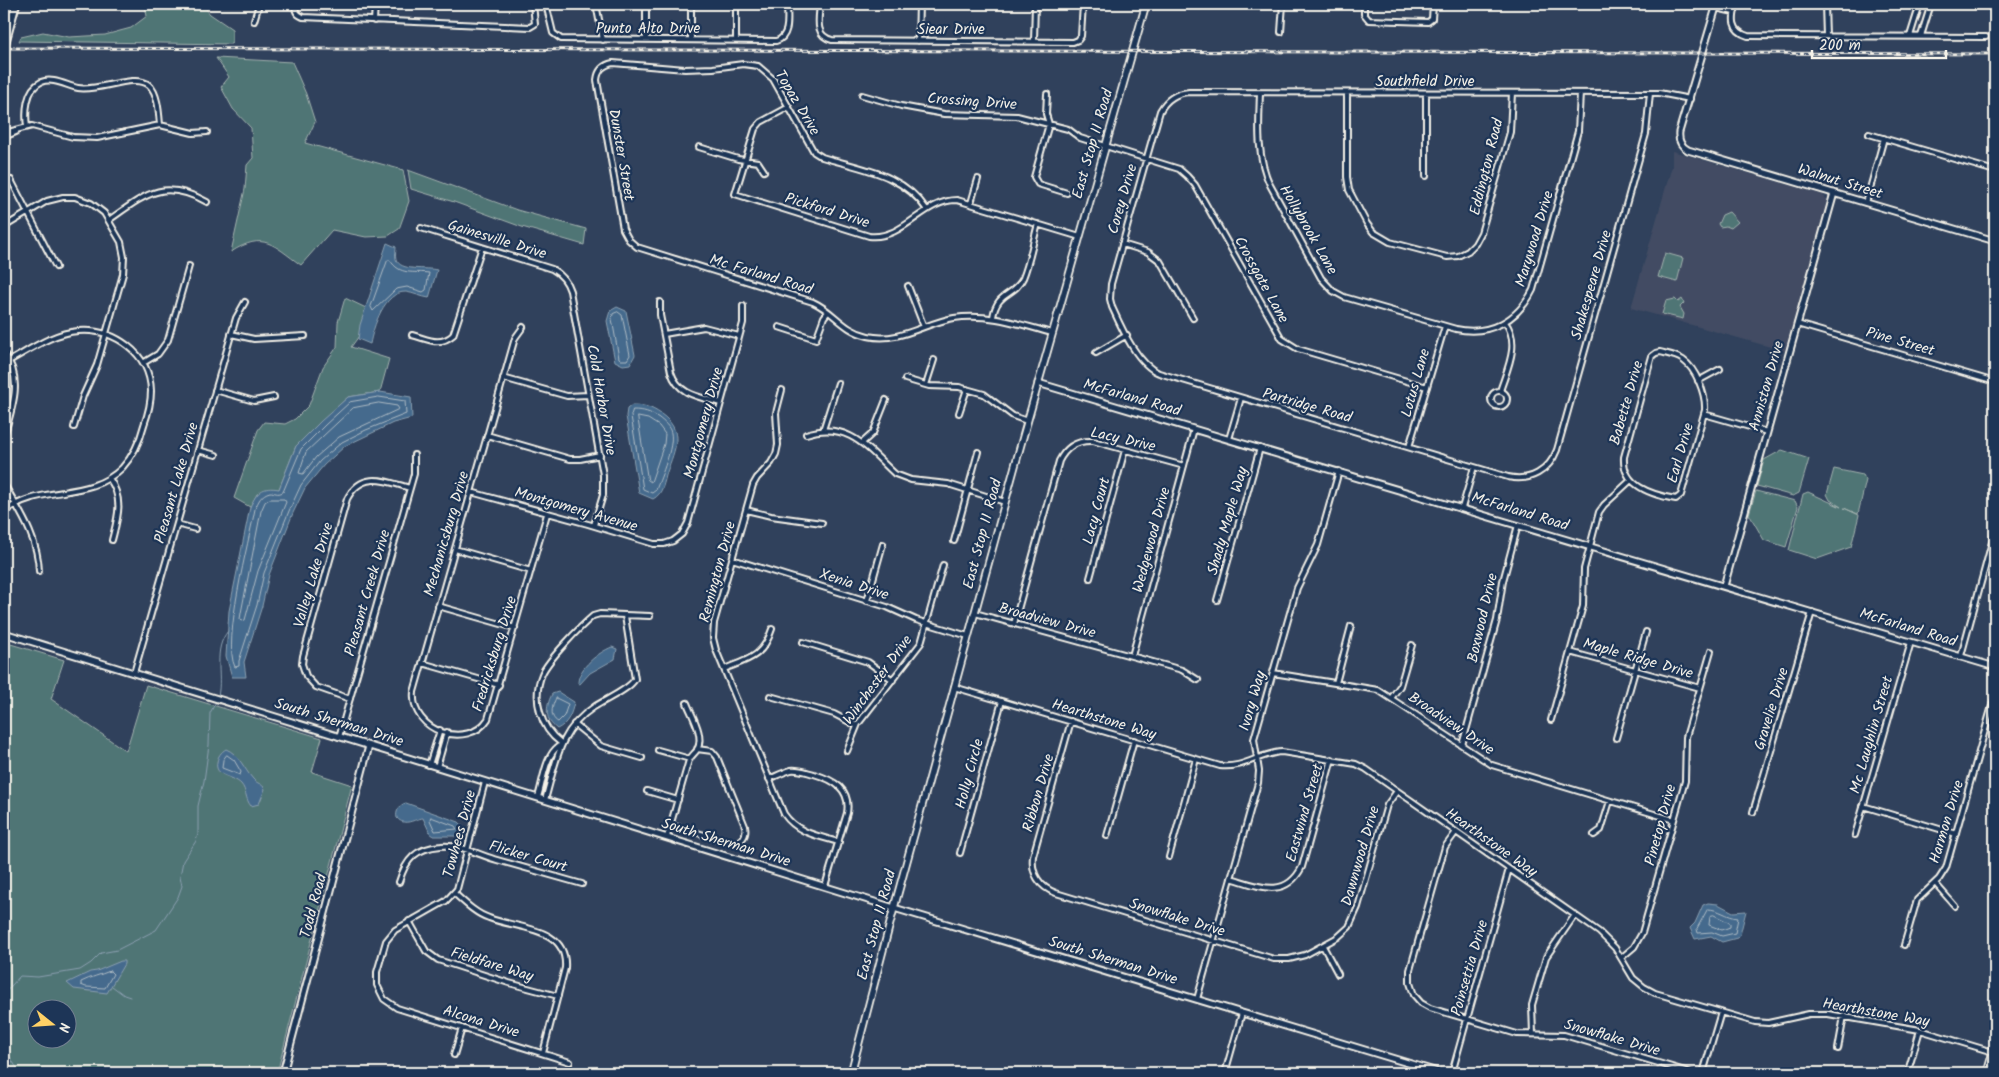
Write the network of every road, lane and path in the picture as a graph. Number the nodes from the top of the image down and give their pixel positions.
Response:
1 (16, 4) edge
2 (259, 4) edge
3 (295, 4) edge
4 (375, 4) edge
5 (533, 4) edge
6 (546, 4) edge
7 (596, 4) edge
8 (691, 4) edge
9 (788, 4) edge
10 (820, 4) edge
11 (919, 4) edge
12 (1036, 4) edge
13 (1082, 4) edge
14 (1146, 4) edge
15 (1282, 4) edge
16 (1364, 4) edge
17 (1433, 4) edge
18 (1668, 4) edge
19 (1737, 4) edge
20 (1825, 4) edge
21 (1920, 4) edge
22 (1930, 4) edge
23 (736, 5) edge
24 (1717, 5) edge
25 (646, 8) dead end
26 (1734, 12) junction
27 (4, 17) edge
28 (11, 19) junction
29 (254, 21) dead end
30 (374, 21) junction
31 (1281, 32) dead end
32 (1826, 36) junction
33 (1910, 36) junction
34 (1921, 36) junction
35 (1986, 37) dead end
36 (603, 40) junction
37 (646, 40) junction
38 (691, 40) junction
39 (736, 40) junction
40 (918, 41) junction
41 (1034, 41) junction
42 (4, 47) edge
43 (601, 69) joint
44 (1260, 92) junction
45 (1347, 93) junction
46 (1426, 93) junction
47 (1512, 93) junction
48 (1580, 93) junction
49 (1047, 94) dead end
50 (1650, 94) junction
51 (862, 96) dead end
52 (1690, 99) junction
53 (1163, 106) joint
54 (789, 108) junction
55 (1049, 124) junction
56 (160, 125) junction
57 (27, 126) junction
58 (207, 132) dead end
59 (4, 133) edge
60 (1869, 134) dead end
61 (4, 137) edge
62 (1884, 138) junction
63 (700, 147) dead end
64 (1105, 147) junction
65 (1146, 159) junction
66 (746, 160) junction
67 (764, 171) dead end
68 (1995, 171) edge
69 (1426, 176) dead end
70 (978, 179) dead end
71 (11, 180) dead end
72 (1066, 193) dead end
73 (1834, 193) junction
74 (207, 202) dead end
75 (971, 203) junction
76 (1866, 203) junction
77 (927, 210) junction
78 (28, 211) junction
79 (110, 220) junction
80 (1038, 224) junction
81 (4, 226) edge
82 (421, 228) dead end
83 (1080, 237) junction
84 (1995, 241) edge
85 (632, 243) joint
86 (1122, 244) junction
87 (482, 247) junction
88 (189, 266) dead end
89 (56, 267) dead end
90 (564, 279) joint
91 (908, 286) dead end
92 (1110, 299) joint
93 (246, 302) dead end
94 (660, 302) dead end
95 (743, 306) dead end
96 (828, 312) junction
97 (993, 317) junction
98 (1193, 318) dead end
99 (1505, 322) junction
100 (1797, 324) junction
101 (924, 326) junction
102 (1445, 326) junction
103 (523, 327) dead end
104 (778, 327) dead end
105 (1052, 333) junction
106 (106, 334) junction
107 (231, 334) junction
108 (664, 334) junction
109 (412, 335) dead end
110 (305, 336) dead end
111 (739, 336) junction
112 (1127, 336) junction
113 (4, 353) edge
114 (1096, 353) dead end
115 (934, 360) dead end
116 (9, 361) junction
117 (143, 364) junction
118 (1720, 369) dead end
119 (503, 378) junction
120 (905, 379) dead end
121 (1698, 381) junction
122 (1995, 382) edge
123 (838, 383) dead end
124 (1038, 383) junction
125 (926, 385) junction
126 (1426, 387) junction
127 (967, 389) junction
128 (215, 390) junction
129 (782, 390) dead end
130 (1500, 391) junction
131 (588, 395) junction
132 (274, 397) dead end
133 (1241, 398) junction
134 (886, 400) dead end
135 (721, 403) junction
136 (960, 412) dead end
137 (1704, 414) junction
138 (1027, 420) junction
139 (74, 427) dead end
140 (1194, 429) junction
141 (823, 430) junction
142 (1767, 432) junction
143 (806, 434) dead end
144 (487, 435) junction
145 (4, 436) edge
146 (1229, 439) junction
147 (862, 443) junction
148 (1409, 447) junction
149 (1260, 448) junction
150 (198, 450) junction
151 (1125, 450) junction
152 (978, 452) dead end
153 (216, 455) dead end
154 (414, 455) dead end
155 (600, 456) junction
156 (1184, 466) junction
157 (1474, 467) junction
158 (1339, 472) junction
159 (1538, 474) joint
160 (109, 478) junction
161 (1631, 480) junction
162 (4, 484) edge
163 (410, 488) junction
164 (967, 490) junction
165 (471, 492) junction
166 (1005, 502) junction
167 (15, 504) junction
168 (1462, 508) junction
169 (746, 510) junction
170 (4, 512) edge
171 (547, 514) junction
172 (822, 523) dead end
173 (177, 524) junction
174 (594, 525) junction
175 (1518, 525) junction
176 (195, 529) dead end
177 (1995, 531) edge
178 (112, 540) dead end
179 (675, 540) joint
180 (954, 541) dead end
181 (882, 544) dead end
182 (1590, 546) junction
183 (455, 549) junction
184 (732, 559) junction
185 (943, 566) dead end
186 (39, 571) dead end
187 (531, 571) junction
188 (1090, 578) dead end
189 (1724, 586) junction
190 (1217, 600) dead end
191 (867, 601) junction
192 (438, 606) junction
193 (1812, 612) junction
194 (975, 613) junction
195 (625, 616) junction
196 (650, 616) dead end
197 (927, 623) junction
198 (1014, 624) junction
199 (1351, 626) dead end
200 (515, 628) junction
201 (772, 629) dead end
202 (1646, 632) dead end
203 (4, 633) edge
204 (968, 636) junction
205 (803, 642) dead end
206 (1911, 642) junction
207 (1412, 646) dead end
208 (1711, 651) dead end
209 (1570, 652) junction
210 (1132, 656) junction
211 (1961, 656) junction
212 (422, 663) junction
213 (1995, 667) edge
214 (724, 669) junction
215 (1635, 670) junction
216 (1273, 673) junction
217 (134, 674) junction
218 (893, 680) junction
219 (1198, 680) dead end
220 (1336, 683) junction
221 (499, 685) junction
222 (954, 687) junction
223 (1700, 688) junction
224 (770, 696) dead end
225 (1995, 696) edge
226 (1392, 697) junction
227 (350, 699) junction
228 (1002, 701) junction
229 (687, 703) dead end
230 (1551, 720) dead end
231 (1071, 722) junction
232 (574, 724) junction
233 (857, 726) junction
234 (440, 730) junction
235 (447, 732) junction
236 (339, 737) junction
237 (1616, 738) dead end
238 (1134, 740) junction
239 (560, 745) junction
240 (1462, 745) junction
241 (369, 746) junction
242 (697, 749) junction
243 (658, 750) dead end
244 (847, 751) dead end
245 (642, 758) dead end
246 (690, 759) junction
247 (1196, 759) junction
248 (1256, 759) junction
249 (1332, 759) junction
250 (429, 765) junction
251 (437, 767) junction
252 (769, 778) junction
253 (485, 782) junction
254 (647, 791) dead end
255 (1397, 791) junction
256 (538, 797) junction
257 (546, 800) junction
258 (678, 800) junction
259 (1610, 801) junction
260 (1864, 806) junction
261 (1752, 812) dead end
262 (1439, 820) junction
263 (1674, 820) junction
264 (671, 825) junction
265 (1437, 825) dead end
266 (1456, 832) junction
267 (1956, 834) junction
268 (1107, 836) dead end
269 (1594, 836) dead end
270 (1855, 836) dead end
271 (667, 837) junction
272 (838, 842) junction
273 (468, 851) junction
274 (960, 854) dead end
275 (1169, 856) dead end
276 (1509, 869) junction
277 (1034, 870) joint
278 (1231, 878) junction
279 (399, 882) dead end
280 (1935, 883) junction
281 (582, 884) dead end
282 (825, 886) junction
283 (454, 894) junction
284 (1955, 906) dead end
285 (894, 908) junction
286 (1575, 914) junction
287 (409, 921) junction
288 (1213, 940) junction
289 (1904, 945) dead end
290 (1322, 946) junction
291 (1621, 958) junction
292 (1338, 974) dead end
293 (558, 996) junction
294 (1197, 999) junction
295 (386, 1001) joint
296 (1720, 1012) junction
297 (1242, 1013) junction
298 (1844, 1016) junction
299 (1467, 1019) junction
300 (462, 1028) junction
301 (1920, 1030) junction
302 (1533, 1034) junction
303 (1994, 1048) edge
304 (1838, 1049) dead end
305 (543, 1053) junction
306 (454, 1056) dead end
307 (570, 1062) dead end
308 (1418, 1066) junction
309 (1908, 1071) dead end
310 (283, 1073) edge
311 (851, 1073) edge
312 (1224, 1073) edge
313 (1416, 1073) edge
314 (1441, 1073) edge
315 (1452, 1073) edge
316 (1692, 1073) edge
317 (1704, 1073) edge
318 (1987, 1073) edge

1 - 28 main road
2 - 29 street
3 - 30 street
4 - 30 street
5 - 30 street
6 - 36 street, Punto Alto Drive
7 - 36 street
8 - 38 street
9 - 39 street, Punto Alto Drive
10 - 40 street, Siear Drive
11 - 40 street
12 - 41 street
13 - 41 street, Siear Drive
14 - 64 main road, East Stop 11 Road
15 - 31 street
16 - 17 street
18 - 24 street
19 - 26 street
20 - 32 street
21 - 33 street
22 - 34 street
23 - 39 street
24 - 26 street
24 - 52 street
25 - 37 street
26 - 32 street
27 - 28 street
28 - 42 main road
32 - 33 street
33 - 34 street
34 - 35 street
36 - 37 street, Punto Alto Drive
37 - 38 street, Punto Alto Drive
38 - 39 street, Punto Alto Drive
40 - 41 street, Siear Drive
43 - 54 street, Topaz Drive
43 - 85 street, Dunster Street
44 - 45 street, Southfield Drive
44 - 53 street, Southfield Drive
44 - 102 street, Hollybrook Lane
45 - 46 street, Southfield Drive
45 - 47 street, Eddington Road
46 - 47 street, Southfield Drive
46 - 69 street
47 - 48 street, Southfield Drive
48 - 50 street, Southfield Drive
48 - 99 street, Marywood Drive
49 - 55 street
50 - 52 street, Southfield Drive
50 - 159 street, Shakespeare Drive
51 - 55 street, Crossing Drive
52 - 73 street, Walnut Street
53 - 65 street, Corey Drive
54 - 66 street
54 - 77 street, Topaz Drive
55 - 64 street, Crossing Drive
55 - 72 street
56 - 57 street
56 - 57 street
56 - 58 street
57 - 59 street
57 - 61 street
60 - 62 street
62 - 68 street
62 - 76 street
63 - 66 street
64 - 65 street, Crossgate Lane
64 - 83 main road, East Stop 11 Road
65 - 86 street, Corey Drive
65 - 126 street, Crossgate Lane
66 - 67 street
66 - 77 street, Pickford Drive
70 - 75 street
71 - 78 street
73 - 76 street, Walnut Street
73 - 100 street, Anniston Drive
74 - 79 street
75 - 77 street, Pickford Drive
75 - 80 street, Pickford Drive
76 - 84 street, Walnut Street
78 - 79 street
78 - 81 street
78 - 89 street
79 - 106 street
80 - 83 street, Pickford Drive
80 - 97 street
82 - 87 street, Gainesville Drive
83 - 105 main road, East Stop 11 Road
85 - 96 street, Mc Farland Road
86 - 92 street, Corey Drive
86 - 98 street
87 - 90 street, Gainesville Drive
87 - 109 street
88 - 117 street
90 - 131 street, Cold Harbor Drive
91 - 101 street
92 - 112 street, Partridge Road
93 - 107 street, Pleasant Lake Drive
94 - 108 street
95 - 111 street, Montgomery Drive
96 - 101 street, Mc Farland Road
96 - 104 street
97 - 101 street, Mc Farland Road
97 - 105 street, Mc Farland Road
99 - 102 street, Marywood Drive
99 - 130 street
100 - 122 street, Pine Street
100 - 142 street, Anniston Drive
102 - 126 street, Lotus Lane
103 - 119 street, Mechanicsburg Drive
105 - 124 main road, East Stop 11 Road
106 - 116 street
106 - 117 street
106 - 139 street
107 - 110 street
107 - 128 street, Pleasant Lake Drive
108 - 111 street
108 - 135 street
111 - 135 street, Montgomery Drive
112 - 114 street
112 - 133 street, Partridge Road
113 - 116 street
115 - 125 street
116 - 145 street
117 - 160 street
118 - 121 street
119 - 131 street
119 - 144 street, Mechanicsburg Drive
120 - 125 street
121 - 137 street
121 - 161 street, Babette Drive
123 - 141 street
124 - 138 main road, East Stop 11 Road
124 - 140 street, McFarland Road
125 - 127 street
126 - 148 street, Lotus Lane
127 - 136 street
127 - 138 street
128 - 132 street
128 - 150 street, Pleasant Lake Drive
129 - 169 street, Remington Drive
130 - 130 street
131 - 155 street, Cold Harbor Drive
133 - 146 street
133 - 148 street, Partridge Road
134 - 147 street
135 - 179 street, Montgomery Drive
137 - 142 street
137 - 161 street, Earl Drive
138 - 166 main road, East Stop 11 Road
140 - 146 street, McFarland Road
140 - 156 street, Wedgewood Drive
141 - 143 street
141 - 147 street
142 - 189 street, Anniston Drive
144 - 155 street
144 - 165 street, Mechanicsburg Drive
146 - 149 street, McFarland Road
147 - 164 street
148 - 157 street, Partridge Road
149 - 158 street, McFarland Road
149 - 190 street, Shady Maple Way
150 - 153 street
150 - 173 street, Pleasant Lake Drive
151 - 156 street, Lacy Drive
151 - 188 street, Lacy Court
151 - 198 street, Lacy Drive
152 - 164 street
154 - 163 street, Pleasant Creek Drive
155 - 174 street, Cold Harbor Drive
156 - 210 street, Wedgewood Drive
157 - 159 street, Partridge Road
157 - 168 street
158 - 168 street, McFarland Road
158 - 216 street, Ivory Way
160 - 167 street
160 - 178 street
161 - 182 street
162 - 167 street
163 - 227 street, Pleasant Creek Drive
163 - 227 street, Valley Lake Drive
164 - 166 street
164 - 180 street
165 - 171 street, Montgomery Avenue
165 - 183 street, Mechanicsburg Drive
166 - 194 main road, East Stop 11 Road
167 - 170 street
167 - 186 street
168 - 175 street, McFarland Road
169 - 172 street
169 - 184 street, Remington Drive
171 - 174 street, Montgomery Avenue
171 - 187 street, Fredricksburg Drive
173 - 176 street
173 - 217 street, Pleasant Lake Drive
174 - 179 street, Montgomery Avenue
175 - 182 street, McFarland Road
175 - 240 street, Boxwood Drive
177 - 211 street
181 - 191 street
182 - 189 street, McFarland Road
182 - 209 street
183 - 187 street
183 - 192 street, Mechanicsburg Drive
184 - 191 street, Xenia Drive
184 - 214 street, Remington Drive
185 - 197 street, Winchester Drive
187 - 200 street, Fredricksburg Drive
189 - 193 street, McFarland Road
191 - 197 street, Xenia Drive
192 - 200 street
192 - 212 street, Mechanicsburg Drive
193 - 206 street, McFarland Road
193 - 261 street, Gravelie Drive
194 - 198 street, Broadview Drive
194 - 204 main road, East Stop 11 Road
195 - 196 street
195 - 232 street
195 - 239 street
197 - 204 street, Xenia Drive
197 - 218 street, Winchester Drive
198 - 210 street, Broadview Drive
199 - 220 street
200 - 221 street, Fredricksburg Drive
201 - 214 street
202 - 215 street
203 - 217 street, South Sherman Drive
204 - 222 main road, East Stop 11 Road
205 - 218 street
206 - 211 street, McFarland Road
206 - 260 street, Mc Laughlin Street
207 - 226 street
208 - 223 street, Pinetop Drive
209 - 215 street, Maple Ridge Drive
209 - 230 street
210 - 219 street, Broadview Drive
211 - 213 street, McFarland Road
212 - 221 street
212 - 234 street, Mechanicsburg Drive
214 - 252 street, Remington Drive
215 - 223 street, Maple Ridge Drive
215 - 237 street
216 - 220 street, Broadview Drive
216 - 248 street, Ivory Way
217 - 236 street, South Sherman Drive
218 - 233 street, Winchester Drive
220 - 226 street, Broadview Drive
221 - 235 street, Fredricksburg Drive
222 - 228 street, Hearthstone Way
222 - 285 main road, East Stop 11 Road
223 - 263 street, Pinetop Drive
224 - 233 street
225 - 267 street, Harmon Drive
226 - 240 street, Broadview Drive
227 - 236 street, Pleasant Creek Drive
228 - 231 street, Hearthstone Way
228 - 274 street, Holly Circle
229 - 242 street
231 - 238 street, Hearthstone Way
231 - 277 street, Ribbon Drive
232 - 239 street
232 - 245 street
233 - 244 street, Winchester Drive
234 - 235 street, Mechanicsburg Drive
234 - 250 street
235 - 251 street
236 - 241 street, South Sherman Drive
238 - 247 street, Hearthstone Way
238 - 268 street
239 - 256 street
239 - 257 street
240 - 259 street, Broadview Drive
241 - 250 street, South Sherman Drive
241 - 310 street, Todd Road
242 - 246 street
242 - 264 street
243 - 246 street
246 - 258 street
247 - 248 street, Hearthstone Way
247 - 275 street
248 - 249 street, Hearthstone Way
248 - 278 street, Ivory Way
249 - 255 street, Hearthstone Way
249 - 278 street, Eastwind Street
250 - 251 street, South Sherman Drive
251 - 253 street, South Sherman Drive
252 - 272 street, Remington Drive
252 - 272 street
253 - 256 street, South Sherman Drive
253 - 273 street, Towhees Drive
254 - 258 street
255 - 262 street, Hearthstone Way
255 - 290 street, Dawnwood Drive
256 - 257 street, South Sherman Drive
257 - 271 street, South Sherman Drive
258 - 264 street
259 - 263 street, Broadview Drive
259 - 269 street
260 - 267 street
260 - 270 street, Mc Laughlin Street
262 - 265 street
262 - 266 street, Hearthstone Way
263 - 291 street, Pinetop Drive
264 - 271 street
266 - 276 street, Hearthstone Way
266 - 299 street, Snowflake Drive
267 - 280 street, Harmon Drive
271 - 282 street, South Sherman Drive
272 - 282 street
273 - 279 street, Flicker Court
273 - 281 street, Flicker Court
273 - 283 street, Towhees Drive
276 - 286 street, Hearthstone Way
276 - 299 street, Poinsettia Drive
277 - 288 street, Snowflake Drive
278 - 288 street, Ivory Way
280 - 284 street
280 - 289 street, Harmon Drive
282 - 285 street, South Sherman Drive
283 - 287 street, Towhees Drive
283 - 293 street
285 - 294 street, South Sherman Drive
285 - 311 main road, East Stop 11 Road
286 - 291 street, Hearthstone Way
286 - 302 street
287 - 293 street, Fieldfare Way
287 - 295 street, Towhees Drive
288 - 290 street, Snowflake Drive
288 - 294 street, Ivory Way
290 - 292 street
291 - 296 street, Hearthstone Way
293 - 305 street
294 - 297 street, South Sherman Drive
295 - 300 street, Alcona Drive
296 - 298 street, Hearthstone Way
296 - 317 street
297 - 308 street, South Sherman Drive
297 - 312 street
298 - 301 street, Hearthstone Way
298 - 304 street
299 - 302 street, Snowflake Drive
299 - 315 street, Poinsettia Drive
300 - 305 street, Alcona Drive
300 - 306 street
301 - 303 street, Hearthstone Way
301 - 309 street
302 - 316 street, Snowflake Drive
303 - 318 main road
305 - 307 street, Alcona Drive
308 - 313 street
308 - 314 street, South Sherman Drive

